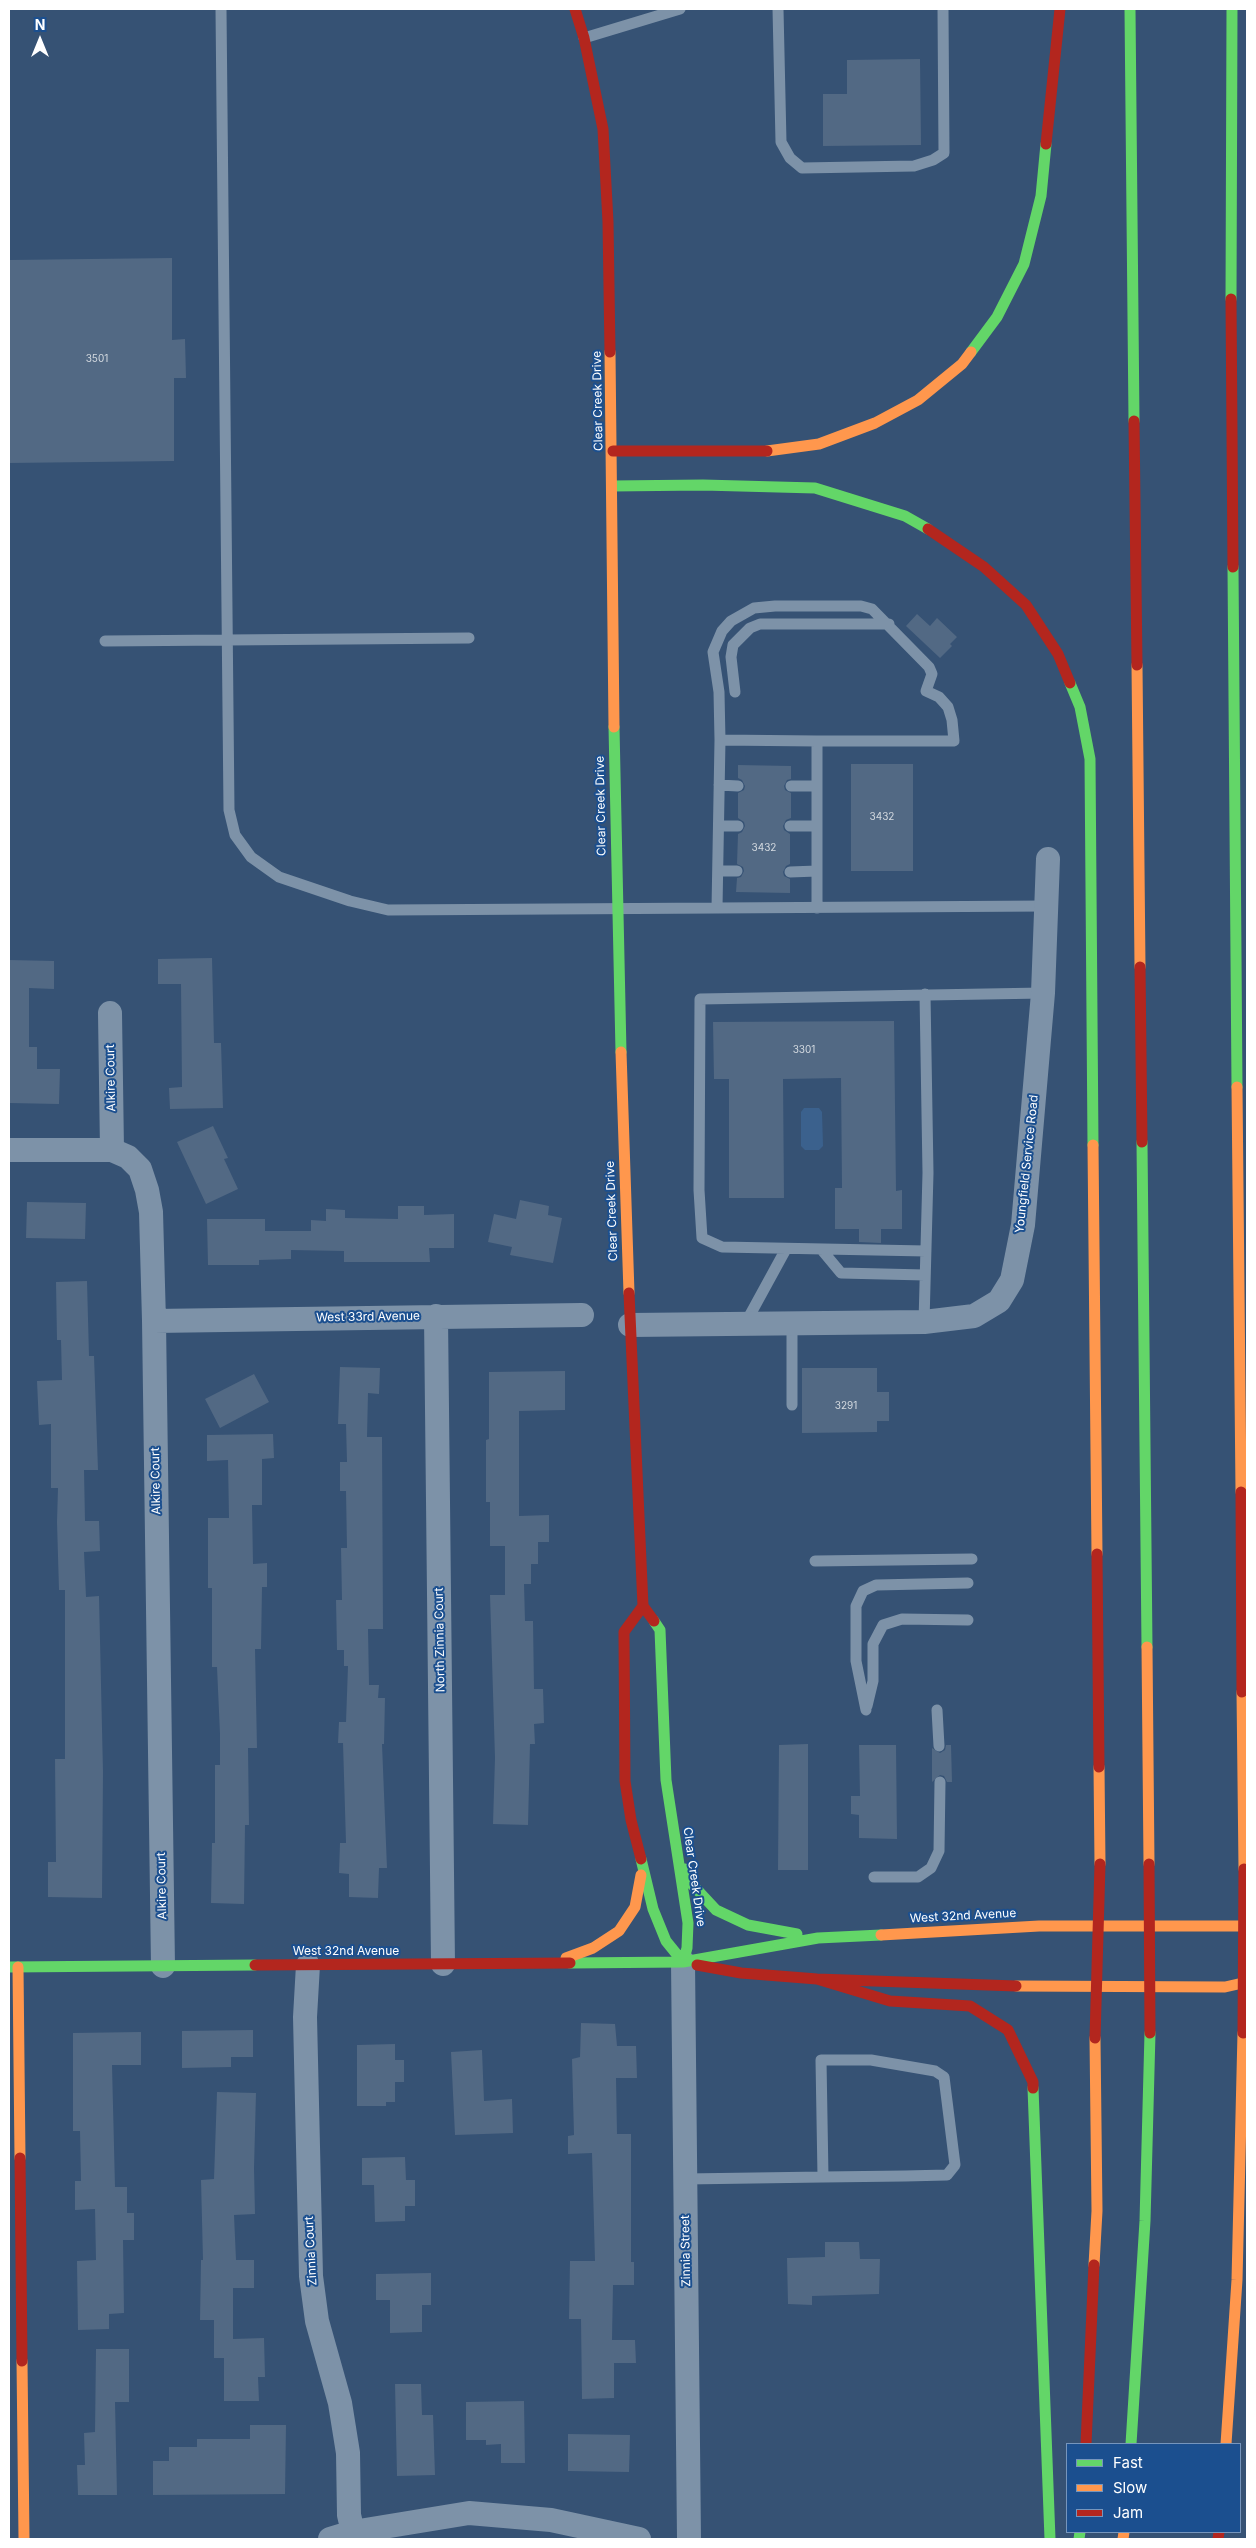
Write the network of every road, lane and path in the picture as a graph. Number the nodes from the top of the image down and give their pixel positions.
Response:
1 (221, 9) edge
2 (575, 9) edge
3 (680, 9) edge
4 (778, 9) edge
5 (943, 9) edge
6 (1060, 9) edge
7 (1130, 9) edge
8 (1232, 9) edge
9 (584, 38) junction
10 (1232, 83) junction
11 (1243, 238) dead end
12 (613, 451) junction
13 (612, 486) junction
14 (888, 624) junction
15 (469, 638) dead end
16 (105, 641) dead end
17 (226, 642) junction
18 (735, 692) dead end
19 (720, 740) junction
20 (817, 741) junction
21 (719, 785) junction
22 (738, 786) dead end
23 (791, 786) dead end
24 (817, 786) junction
25 (719, 826) junction
26 (738, 826) dead end
27 (790, 826) dead end
28 (817, 826) junction
29 (1048, 859) dead end
30 (718, 871) junction
31 (737, 871) dead end
32 (817, 871) junction
33 (790, 872) dead end
34 (1047, 906) junction
35 (718, 908) junction
36 (817, 908) junction
37 (616, 909) junction
38 (1043, 993) junction
39 (925, 994) junction
40 (110, 1013) dead end
41 (9, 1150) edge
42 (112, 1150) junction
43 (786, 1249) junction
44 (821, 1249) junction
45 (926, 1251) junction
46 (925, 1274) junction
47 (582, 1315) dead end
48 (436, 1316) junction
49 (154, 1321) junction
50 (924, 1322) junction
51 (792, 1323) junction
52 (745, 1324) junction
53 (630, 1325) junction
54 (792, 1405) dead end
55 (972, 1559) dead end
56 (815, 1561) dead end
57 (968, 1583) dead end
58 (643, 1606) junction
59 (968, 1620) dead end
60 (937, 1710) dead end
61 (939, 1746) dead end
62 (940, 1782) dead end
63 (677, 1847) junction
64 (642, 1866) junction
65 (874, 1877) dead end
66 (1247, 1926) edge
67 (818, 1938) junction
68 (683, 1962) junction
69 (549, 1963) junction
70 (443, 1964) junction
71 (308, 1965) junction
72 (163, 1966) junction
73 (13, 1967) edge
74 (818, 1979) junction
75 (1247, 1982) edge
76 (823, 2178) junction
77 (685, 2179) junction
78 (1086, 2443) edge
79 (1131, 2443) edge
80 (1226, 2443) edge
81 (352, 2532) junction
82 (24, 2539) edge
83 (330, 2539) edge
84 (639, 2539) edge
85 (689, 2539) edge
86 (1050, 2539) edge

1 - 17 lane
2 - 9 main road, Clear Creek Drive
3 - 9 lane
4 - 5 lane
6 - 12 main road
7 - 79 main road, bridge
8 - 10 main road
9 - 12 main road, Clear Creek Drive
10 - 11 main road
10 - 80 main road, bridge
12 - 13 main road, Clear Creek Drive
13 - 37 main road, Clear Creek Drive
13 - 78 main road, bridge
14 - 18 lane
14 - 19 lane
14 - 20 lane
15 - 17 lane
16 - 17 lane
17 - 37 lane
19 - 20 lane
19 - 21 lane
20 - 24 lane
21 - 22 lane
21 - 25 lane
23 - 24 lane
24 - 28 lane
25 - 26 lane
25 - 30 lane
27 - 28 lane
28 - 32 lane
29 - 34 street, Youngfield Service Road
30 - 31 lane
30 - 35 lane
32 - 33 lane
32 - 36 lane
34 - 36 lane
34 - 38 street, Youngfield Service Road
35 - 36 lane
35 - 37 lane
37 - 53 main road, Clear Creek Drive
38 - 39 lane
38 - 50 street, Youngfield Service Road
39 - 43 lane
39 - 45 lane
40 - 42 street, Alkire Court
41 - 42 street
42 - 49 street, Alkire Court
43 - 44 lane
43 - 52 lane
44 - 45 lane
44 - 46 lane
45 - 46 lane
46 - 50 lane
47 - 48 street, West 33rd Avenue
48 - 49 street, West 33rd Avenue
48 - 70 street, North Zinnia Court
49 - 72 street, Alkire Court
50 - 51 street, Youngfield Service Road
51 - 52 street, Youngfield Service Road
51 - 54 lane
52 - 53 street, Youngfield Service Road
53 - 58 main road, Clear Creek Drive
55 - 56 lane
57 - 59 lane
58 - 63 main road, Clear Creek Drive
58 - 64 main road
60 - 61 lane
62 - 65 lane
63 - 67 main road
63 - 68 main road, Clear Creek Drive
64 - 68 main road
64 - 69 main road
66 - 67 main road, West 32nd Avenue
67 - 68 main road, West 32nd Avenue
68 - 69 main road, West 32nd Avenue
68 - 74 main road, West 32nd Avenue
68 - 77 street, Zinnia Street
69 - 70 main road, West 32nd Avenue
70 - 71 main road, West 32nd Avenue
71 - 72 main road, West 32nd Avenue
71 - 81 street, Zinnia Court
72 - 73 main road, West 32nd Avenue
73 - 82 main road
74 - 75 main road, West 32nd Avenue
74 - 86 main road
76 - 76 lane
76 - 77 lane
77 - 85 street, Zinnia Street
81 - 83 street
81 - 84 street

